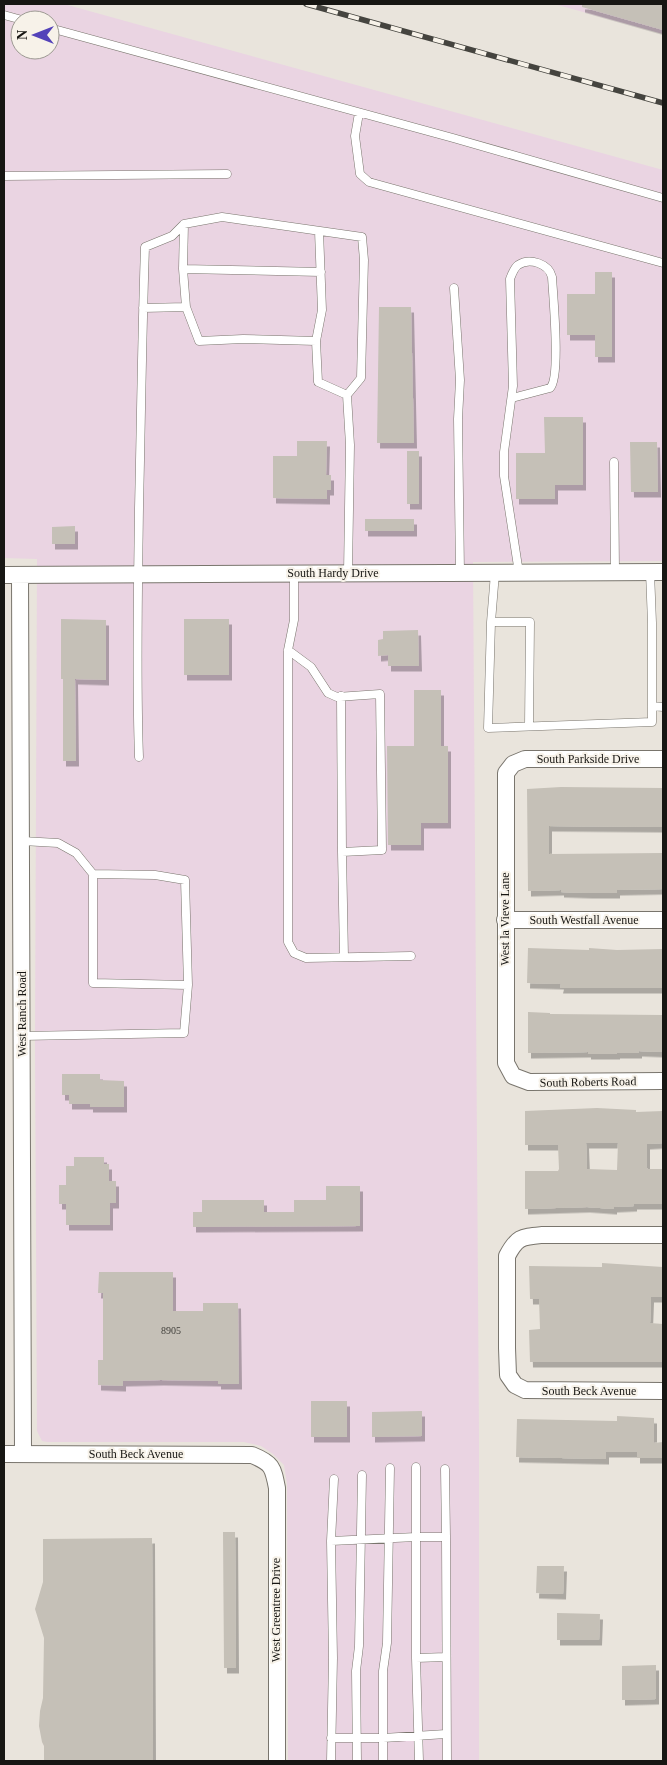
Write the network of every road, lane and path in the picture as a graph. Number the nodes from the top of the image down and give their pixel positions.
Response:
1 (60, 31) edge
2 (360, 113) junction
3 (227, 174) dead end
4 (4, 176) edge
5 (663, 198) edge
6 (184, 224) junction
7 (319, 231) junction
8 (663, 263) edge
9 (183, 269) junction
10 (321, 272) junction
11 (454, 288) dead end
12 (186, 307) junction
13 (143, 308) junction
14 (316, 341) junction
15 (347, 395) junction
16 (512, 398) junction
17 (614, 462) dead end
18 (495, 572) junction
19 (519, 572) junction
20 (615, 572) junction
21 (657, 572) edge
22 (138, 573) junction
23 (294, 573) junction
24 (348, 573) junction
25 (460, 573) junction
26 (4, 575) edge
27 (20, 575) junction
28 (491, 622) junction
29 (288, 650) junction
30 (341, 696) junction
31 (652, 706) junction
32 (663, 706) edge
33 (529, 726) junction
34 (139, 757) dead end
35 (663, 759) edge
36 (513, 764) joint
37 (22, 841) junction
38 (342, 852) junction
39 (94, 874) junction
40 (505, 920) junction
41 (663, 920) edge
42 (412, 956) dead end
43 (344, 957) junction
44 (188, 985) junction
45 (22, 1036) junction
46 (513, 1076) joint
47 (663, 1081) edge
48 (663, 1235) edge
49 (663, 1391) edge
50 (4, 1454) edge
51 (23, 1454) junction
52 (268, 1462) joint
53 (416, 1467) dead end
54 (390, 1468) dead end
55 (445, 1469) dead end
56 (362, 1475) dead end
57 (334, 1479) dead end
58 (416, 1537) junction
59 (446, 1537) junction
60 (390, 1538) junction
61 (331, 1540) junction
62 (361, 1540) junction
63 (446, 1657) junction
64 (416, 1658) junction
65 (446, 1734) junction
66 (419, 1736) junction
67 (357, 1737) junction
68 (331, 1738) junction
69 (383, 1738) junction
70 (277, 1761) edge
71 (331, 1761) edge
72 (357, 1761) edge
73 (382, 1761) edge
74 (419, 1761) edge
75 (447, 1761) edge

1 - 2 lane
2 - 5 lane
2 - 8 lane
3 - 4 lane
6 - 7 lane
6 - 9 lane
6 - 13 lane
7 - 10 lane
7 - 15 lane
9 - 10 lane
9 - 12 lane
10 - 14 lane
11 - 25 lane
12 - 13 lane
12 - 14 lane
13 - 22 lane
14 - 15 lane
15 - 24 lane
16 - 16 lane
16 - 19 lane
17 - 20 lane
18 - 19 street, South Hardy Drive
18 - 25 street, South Hardy Drive
18 - 28 lane
19 - 20 street, South Hardy Drive
20 - 21 street, South Hardy Drive
21 - 31 lane
22 - 23 street, South Hardy Drive
22 - 27 street, South Hardy Drive
22 - 34 lane
23 - 24 street, South Hardy Drive
23 - 29 lane
24 - 25 street, South Hardy Drive
26 - 27 street, South Hardy Drive
27 - 37 street, West Ranch Road
28 - 33 lane
28 - 33 lane
29 - 30 lane
29 - 43 lane
30 - 38 lane
30 - 38 lane
31 - 32 lane
31 - 33 lane
35 - 36 street, South Parkside Drive
36 - 40 street, West la Vieve Lane
37 - 39 lane
37 - 45 street, West Ranch Road
38 - 43 lane
39 - 44 lane
39 - 44 lane
40 - 41 street, South Westfall Avenue
40 - 46 street, West la Vieve Lane
42 - 43 lane
44 - 45 lane
45 - 51 street, West Ranch Road
46 - 47 street, South Roberts Road
48 - 49 street, South Beck Avenue
50 - 51 street, South Beck Avenue
51 - 52 street, South Beck Avenue
52 - 70 street, West Greentree Drive
53 - 58 lane
54 - 60 lane
55 - 59 lane
56 - 62 lane
57 - 61 lane
58 - 59 lane
58 - 60 lane
58 - 64 lane
59 - 63 lane
60 - 62 lane
60 - 69 lane
61 - 62 lane
61 - 68 lane
62 - 67 lane
63 - 64 lane
63 - 65 lane
64 - 66 lane
65 - 66 lane
65 - 75 lane
66 - 69 lane
66 - 74 lane
67 - 68 lane
67 - 69 lane
67 - 72 lane
68 - 71 lane
69 - 73 lane

